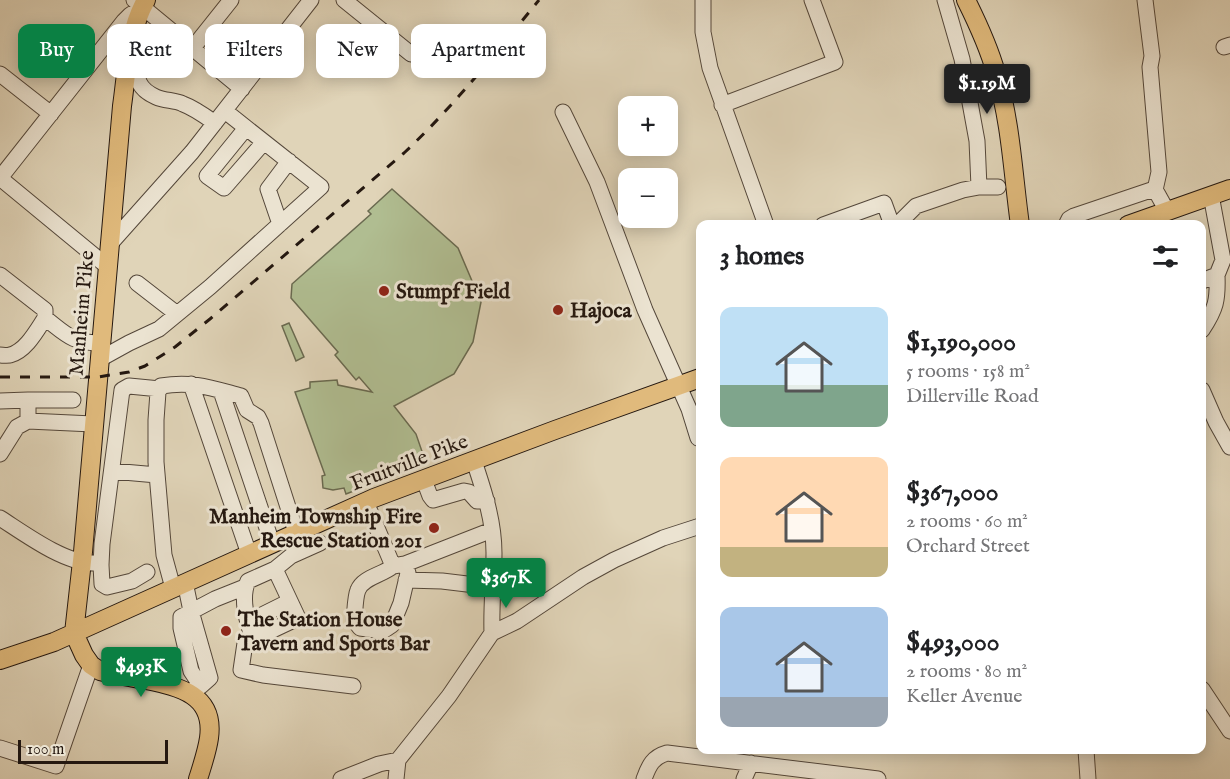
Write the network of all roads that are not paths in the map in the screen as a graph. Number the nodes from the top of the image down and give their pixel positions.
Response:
1 (231, 0) edge
2 (311, 0) edge
3 (344, 0) edge
4 (703, 0) edge
5 (812, 0) edge
6 (945, 0) edge
7 (966, 0) edge
8 (1146, 0) edge
9 (141, 2) edge
10 (162, 24) edge
11 (193, 48) edge
12 (193, 50) edge
13 (411, 54) dead end
14 (0, 74) edge
15 (138, 78) edge
16 (242, 89) junction
17 (722, 105) junction
18 (563, 112) dead end
19 (51, 114) junction
20 (220, 117) junction
21 (246, 128) junction
22 (264, 142) junction
23 (289, 161) junction
24 (0, 178) edge
25 (979, 187) junction
26 (998, 187) dead end
27 (1230, 189) edge
28 (1155, 190) junction
29 (1211, 195) junction
30 (1167, 211) junction
31 (764, 220) edge
32 (837, 220) edge
33 (890, 220) edge
34 (902, 220) edge
35 (1019, 220) edge
36 (1070, 220) edge
37 (1142, 220) edge
38 (280, 224) junction
39 (110, 244) junction
40 (108, 267) junction
41 (0, 274) edge
42 (1217, 275) junction
43 (1206, 279) edge
44 (137, 283) dead end
45 (177, 314) junction
46 (45, 318) junction
47 (1206, 324) edge
48 (100, 351) junction
49 (0, 354) edge
50 (696, 379) edge
51 (191, 384) junction
52 (678, 386) junction
53 (160, 388) junction
54 (221, 391) junction
55 (1206, 399) edge
56 (28, 400) junction
57 (73, 400) dead end
58 (0, 401) edge
59 (96, 402) junction
60 (120, 405) junction
61 (28, 421) junction
62 (93, 424) junction
63 (696, 432) edge
64 (1230, 447) edge
65 (0, 454) edge
66 (91, 456) junction
67 (474, 461) junction
68 (112, 465) junction
69 (157, 475) junction
70 (424, 480) junction
71 (487, 501) junction
72 (366, 502) junction
73 (86, 517) junction
74 (0, 518) edge
75 (105, 519) junction
76 (696, 527) edge
77 (492, 530) junction
78 (284, 538) junction
79 (320, 543) dead end
80 (245, 556) junction
81 (291, 556) junction
82 (82, 563) junction
83 (101, 563) junction
84 (399, 565) junction
85 (276, 568) junction
86 (147, 572) dead end
87 (406, 580) junction
88 (246, 584) junction
89 (179, 585) junction
90 (492, 587) junction
91 (290, 601) junction
92 (191, 611) junction
93 (248, 622) junction
94 (74, 633) junction
95 (492, 633) junction
96 (252, 639) junction
97 (0, 660) edge
98 (91, 665) junction
99 (353, 686) dead end
100 (195, 689) junction
101 (1206, 695) edge
102 (1230, 731) edge
103 (0, 748) edge
104 (1086, 754) edge
105 (398, 760) junction
106 (751, 763) junction
107 (54, 772) edge
108 (808, 775) edge
109 (198, 779) edge
110 (341, 779) edge
111 (396, 779) edge
112 (644, 779) edge
113 (744, 779) edge
114 (878, 779) edge
115 (1088, 779) edge

1 - 11 street
2 - 16 street
3 - 13 street
4 - 17 street
5 - 17 street
6 - 25 street
7 - 35 main road
8 - 28 street
9 - 10 street
9 - 19 street
9 - 39 main road, Manheim Pike
12 - 16 street
14 - 19 street
15 - 20 street
16 - 20 street
17 - 31 street
18 - 52 street
19 - 24 street
20 - 21 street
20 - 39 street
21 - 22 street
21 - 22 street
22 - 23 street
23 - 38 street
23 - 38 street
24 - 40 street
25 - 26 street
25 - 34 street
27 - 29 main road
28 - 30 street
28 - 36 street
29 - 30 main road
29 - 42 street
30 - 37 main road
32 - 33 street
38 - 45 street
39 - 40 main road, Manheim Pike
40 - 48 main road, Manheim Pike
41 - 46 street
42 - 43 street
42 - 47 street
44 - 45 street
45 - 48 street
46 - 48 street
46 - 49 street
48 - 59 main road, Manheim Pike
50 - 52 main road, Fruitville Pike
51 - 53 street
51 - 54 street
51 - 80 street
52 - 63 street
52 - 67 main road, Fruitville Pike
53 - 60 street
53 - 69 street
54 - 78 street
54 - 78 street
55 - 64 street
56 - 57 street
56 - 58 street
56 - 61 street
59 - 60 street
59 - 62 main road, Manheim Pike
60 - 68 street
61 - 62 street
61 - 65 street
62 - 66 main road, Manheim Pike
66 - 68 street
66 - 73 main road, Manheim Pike
67 - 70 main road, Fruitville Pike
67 - 71 street
68 - 69 street
68 - 75 street
69 - 89 street
70 - 71 street
70 - 72 main road, Fruitville Pike
71 - 77 street
72 - 78 main road, Fruitville Pike
72 - 84 street
73 - 75 street
73 - 82 main road, Manheim Pike
74 - 82 street
75 - 83 street
76 - 95 street
77 - 84 street
77 - 90 street
78 - 80 main road, Fruitville Pike
78 - 81 street
79 - 81 street
80 - 88 street
80 - 89 main road, Fruitville Pike
81 - 85 street
82 - 83 street
82 - 94 main road, Manheim Pike
83 - 86 street
84 - 87 street
84 - 87 street
85 - 88 street
85 - 91 street
87 - 90 street
88 - 92 street
88 - 93 street
89 - 92 street
89 - 94 main road, Fruitville Pike
90 - 95 street
91 - 93 street
91 - 96 street
92 - 100 street
93 - 96 street
94 - 97 main road, Fruitville Pike
94 - 98 main road
95 - 105 street
96 - 99 street
98 - 100 main road
98 - 107 street
100 - 109 main road
101 - 102 street
103 - 107 street
104 - 115 street
105 - 110 street
105 - 111 street
106 - 108 street
106 - 112 street
106 - 113 street
108 - 114 street

